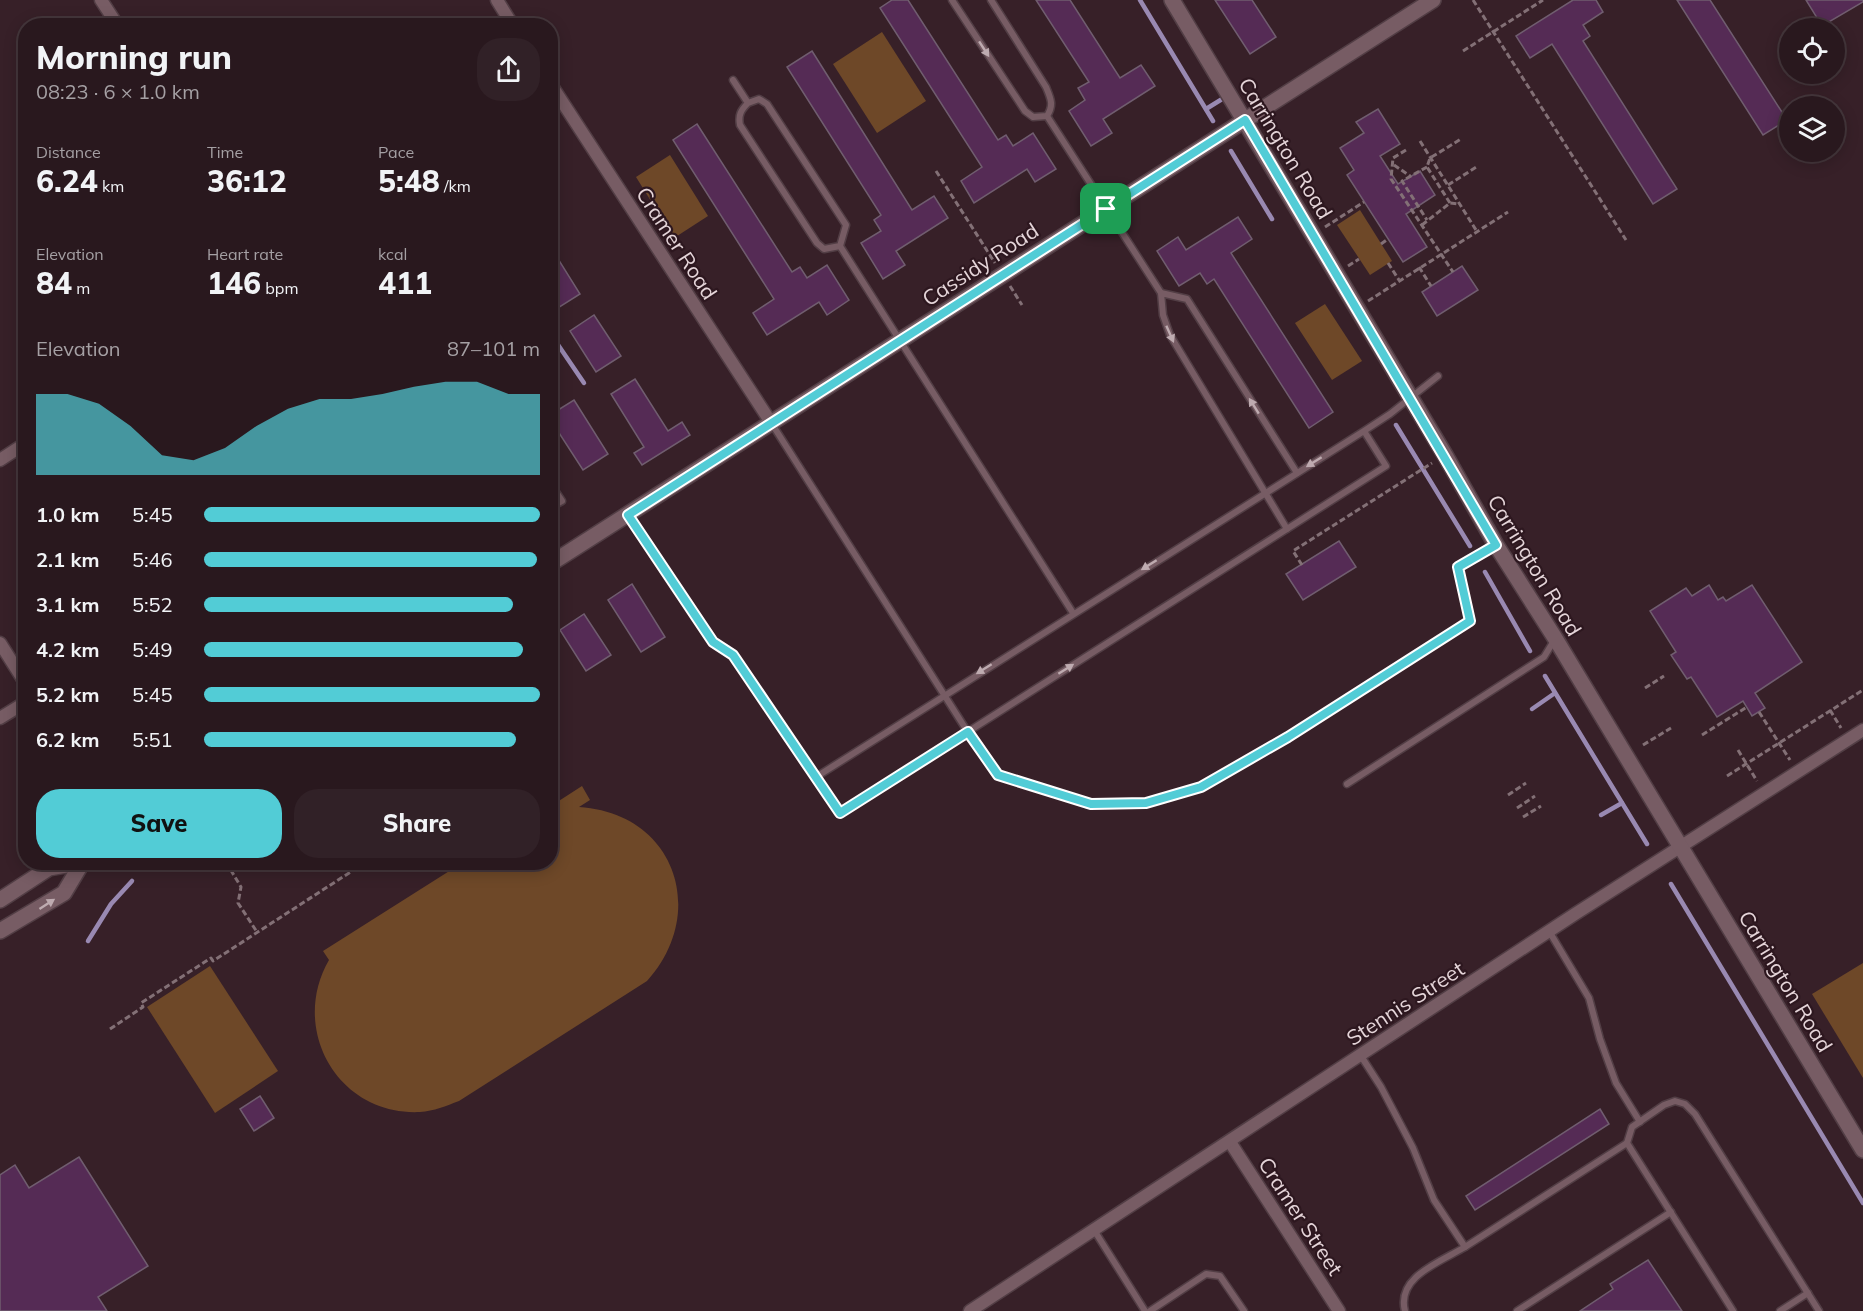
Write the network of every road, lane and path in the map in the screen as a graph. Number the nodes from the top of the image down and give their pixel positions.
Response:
1 (101, 0) edge
2 (497, 0) edge
3 (952, 0) edge
4 (991, 0) edge
5 (1172, 0) edge
6 (1433, 0) edge
7 (1473, 0) edge
8 (1543, 0) edge
9 (113, 18) edge
10 (508, 18) edge
11 (1493, 32) junction
12 (1463, 51) dead end
13 (733, 80) dead end
14 (558, 95) edge
15 (748, 103) junction
16 (1047, 116) junction
17 (1245, 120) junction
18 (1461, 139) dead end
19 (1420, 141) dead end
20 (1406, 150) dead end
21 (1430, 158) junction
22 (1394, 164) junction
23 (1478, 166) dead end
24 (1427, 167) junction
25 (936, 171) dead end
26 (1410, 176) junction
27 (1448, 185) junction
28 (1364, 202) dead end
29 (1450, 203) junction
30 (1459, 204) junction
31 (1106, 209) junction
32 (1508, 212) dead end
33 (1427, 220) junction
34 (1422, 225) junction
35 (1476, 230) junction
36 (1313, 234) junction
37 (1388, 239) dead end
38 (1626, 240) dead end
39 (1381, 244) dead end
40 (840, 246) junction
41 (1440, 254) junction
42 (1388, 263) dead end
43 (1419, 267) junction
44 (1453, 272) dead end
45 (1002, 275) junction
46 (1399, 280) junction
47 (1431, 286) dead end
48 (1161, 292) junction
49 (1022, 305) dead end
50 (1357, 308) junction
51 (899, 341) junction
52 (1438, 376) dead end
53 (1410, 397) junction
54 (772, 424) junction
55 (1364, 431) junction
56 (18, 448) edge
57 (0, 460) edge
58 (1430, 464) dead end
59 (1297, 473) junction
60 (1264, 493) junction
61 (628, 515) junction
62 (1287, 529) junction
63 (1496, 545) junction
64 (558, 559) edge
65 (1302, 565) dead end
66 (1073, 613) junction
67 (1555, 638) junction
68 (0, 644) edge
69 (18, 672) edge
70 (1664, 676) dead end
71 (1645, 688) dead end
72 (1863, 690) edge
73 (944, 694) junction
74 (18, 707) edge
75 (1747, 707) dead end
76 (1830, 711) junction
77 (1759, 712) dead end
78 (0, 717) edge
79 (1671, 728) dead end
80 (1863, 730) edge
81 (968, 732) junction
82 (1702, 735) dead end
83 (1848, 739) junction
84 (1779, 743) junction
85 (1643, 745) dead end
86 (1738, 750) dead end
87 (1746, 764) junction
88 (1798, 771) junction
89 (1727, 776) dead end
90 (816, 777) junction
91 (1526, 783) dead end
92 (1347, 784) dead end
93 (1765, 793) junction
94 (1508, 795) dead end
95 (1535, 796) dead end
96 (1541, 806) dead end
97 (1517, 808) dead end
98 (1522, 817) dead end
99 (1680, 847) junction
100 (46, 870) edge
101 (78, 870) edge
102 (231, 870) edge
103 (354, 870) edge
104 (0, 900) edge
105 (0, 931) edge
106 (1549, 931) junction
107 (257, 932) junction
108 (110, 1029) dead end
109 (1361, 1056) junction
110 (1640, 1122) junction
111 (1230, 1142) junction
112 (1627, 1143) junction
113 (1863, 1150) edge
114 (1671, 1212) junction
115 (1094, 1230) junction
116 (1465, 1247) junction
117 (1808, 1293) junction
118 (970, 1311) edge
119 (1148, 1311) edge
120 (1244, 1311) edge
121 (1339, 1311) edge
122 (1405, 1311) edge
123 (1517, 1311) edge
124 (1733, 1311) edge
125 (1779, 1311) edge
126 (1819, 1311) edge

1 - 9 street
2 - 10 street
3 -> 16 lane
4 - 16 lane
5 - 17 street, Carrington Road
6 - 17 street, Cassidy Road
7 - 11 path
8 - 11 path
11 - 12 path
11 - 38 path
13 - 15 lane
14 - 54 street, Cramer Road
15 - 40 lane
15 - 40 lane
16 - 31 lane
17 - 31 street, Cassidy Road
17 - 36 street, Carrington Road
18 - 21 path
19 - 21 path
20 - 22 path
21 - 24 path
21 - 27 path
22 - 26 path
22 - 34 path
23 - 27 path
24 - 26 path
24 - 29 path
25 - 45 path
26 - 33 path
27 - 30 path
28 - 36 path
29 - 30 path
29 - 33 path
30 - 35 path
31 - 45 street, Cassidy Road
31 - 48 lane
32 - 35 path
33 - 34 path
34 - 41 path
35 - 41 path
36 - 50 street, Carrington Road
37 - 39 path
40 - 51 lane
41 - 43 path
41 - 44 path
42 - 46 path
43 - 46 path
43 - 47 path
45 - 49 path
45 - 51 street, Cassidy Road
46 - 50 path
59 -> 48 lane
48 -> 60 lane
50 - 53 street, Carrington Road
51 - 54 street, Cassidy Road
51 - 66 lane
52 - 53 lane
53 - 55 lane
53 - 63 street, Carrington Road
54 - 61 street, Cassidy Road
54 - 73 lane
55 -> 59 lane
55 - 62 lane
56 - 57 street
58 - 65 path
59 - 60 lane
60 - 62 lane
60 -> 66 lane
61 - 64 street, Cassidy Road
61 - 90 lane
81 -> 62 lane
63 - 67 street, Carrington Road
63 - 81 lane
66 -> 73 lane
67 - 92 lane
67 - 99 street, Carrington Road
68 - 69 street
70 - 71 path
72 - 76 path
73 - 81 lane
73 - 90 lane
74 - 78 street
75 - 82 path
76 - 83 path
76 - 84 path
77 - 84 path
79 - 85 path
80 - 83 street, Stennis Street
81 - 90 lane
83 - 88 street, Stennis Street
84 - 87 path
84 - 88 path
86 - 87 path
87 - 89 path
87 - 93 path
88 - 93 street, Stennis Street
91 - 94 path
93 - 99 street, Stennis Street
95 - 97 path
96 - 98 path
99 - 106 street, Stennis Street
99 - 113 street, Carrington Road
100 - 104 street
105 -> 101 street
102 - 107 path
103 - 107 path
106 - 109 street, Stennis Street
106 - 110 lane
107 - 108 path
109 - 111 street, Stennis Street
109 - 116 lane
110 - 112 lane
110 - 117 lane
111 - 115 street, Stennis Street
111 - 121 street, Cramer Street
112 - 114 lane
112 - 116 lane
114 - 123 lane
114 - 124 lane
115 - 118 street, Stennis Street
115 - 119 lane
116 - 122 lane
117 - 125 lane
117 - 126 lane
119 - 120 lane

